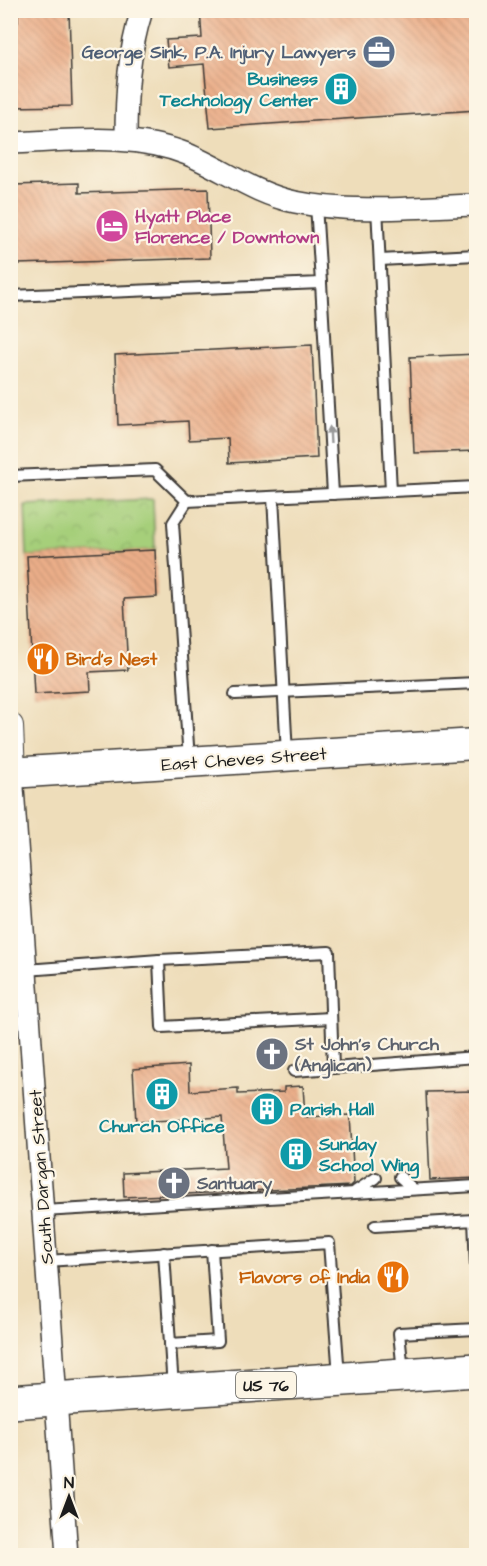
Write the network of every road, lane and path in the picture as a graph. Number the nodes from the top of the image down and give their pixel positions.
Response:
1 (141, 10) edge
2 (126, 140) junction
3 (10, 143) edge
4 (316, 205) junction
5 (477, 205) edge
6 (377, 207) junction
7 (477, 255) edge
8 (380, 260) junction
9 (321, 283) junction
10 (10, 296) edge
11 (10, 476) edge
12 (477, 487) edge
13 (391, 491) junction
14 (333, 494) junction
15 (273, 497) junction
16 (187, 501) junction
17 (477, 683) edge
18 (284, 692) junction
19 (235, 694) dead end
20 (10, 726) edge
21 (477, 744) edge
22 (287, 756) junction
23 (189, 762) junction
24 (11, 773) edge
25 (159, 960) junction
26 (26, 970) junction
27 (331, 1018) junction
28 (477, 1057) edge
29 (333, 1068) junction
30 (294, 1071) dead end
31 (400, 1177) dead end
32 (376, 1178) dead end
33 (477, 1186) edge
34 (412, 1189) junction
35 (353, 1193) junction
36 (43, 1211) junction
37 (375, 1226) dead end
38 (476, 1249) edge
39 (212, 1250) junction
40 (164, 1253) junction
41 (46, 1261) junction
42 (477, 1267) edge
43 (477, 1329) edge
44 (170, 1344) junction
45 (477, 1370) edge
46 (404, 1375) junction
47 (339, 1380) junction
48 (173, 1391) junction
49 (56, 1400) junction
50 (10, 1402) edge
51 (68, 1556) edge

1 - 2 street
2 - 3 street
2 - 4 street
4 - 6 street
4 - 9 lane
5 - 6 street
6 - 8 lane
7 - 8 lane
8 - 13 lane
9 - 10 lane
14 -> 9 lane
11 - 16 lane
12 - 13 lane
13 - 14 lane
14 - 15 lane
15 - 16 lane
15 - 18 lane
16 - 23 lane
17 - 18 lane
18 - 19 lane
18 - 22 lane
20 - 24 street, South Dargan Street
21 - 22 main road, East Cheves Street
22 - 23 main road, East Cheves Street
23 - 24 main road, East Cheves Street
24 - 26 street, South Dargan Street
25 - 26 lane
25 - 27 lane
25 - 27 lane
26 - 36 street, South Dargan Street
27 - 29 lane
28 - 29 lane
29 - 30 lane
31 - 34 lane
32 - 35 lane
33 - 34 lane
34 - 35 lane
35 - 36 lane
36 - 41 street, South Dargan Street
37 - 38 lane
38 - 42 lane
39 - 40 lane
39 - 44 lane
39 - 47 lane
40 - 41 lane
40 - 44 lane
41 - 49 street, South Dargan Street
43 - 46 lane
44 - 48 lane
45 - 46 highway, US 76
46 - 47 highway, US 76
47 - 48 highway, US 76
48 - 49 highway, US 76
49 - 50 highway, US 76
49 - 51 street, South Dargan Street

